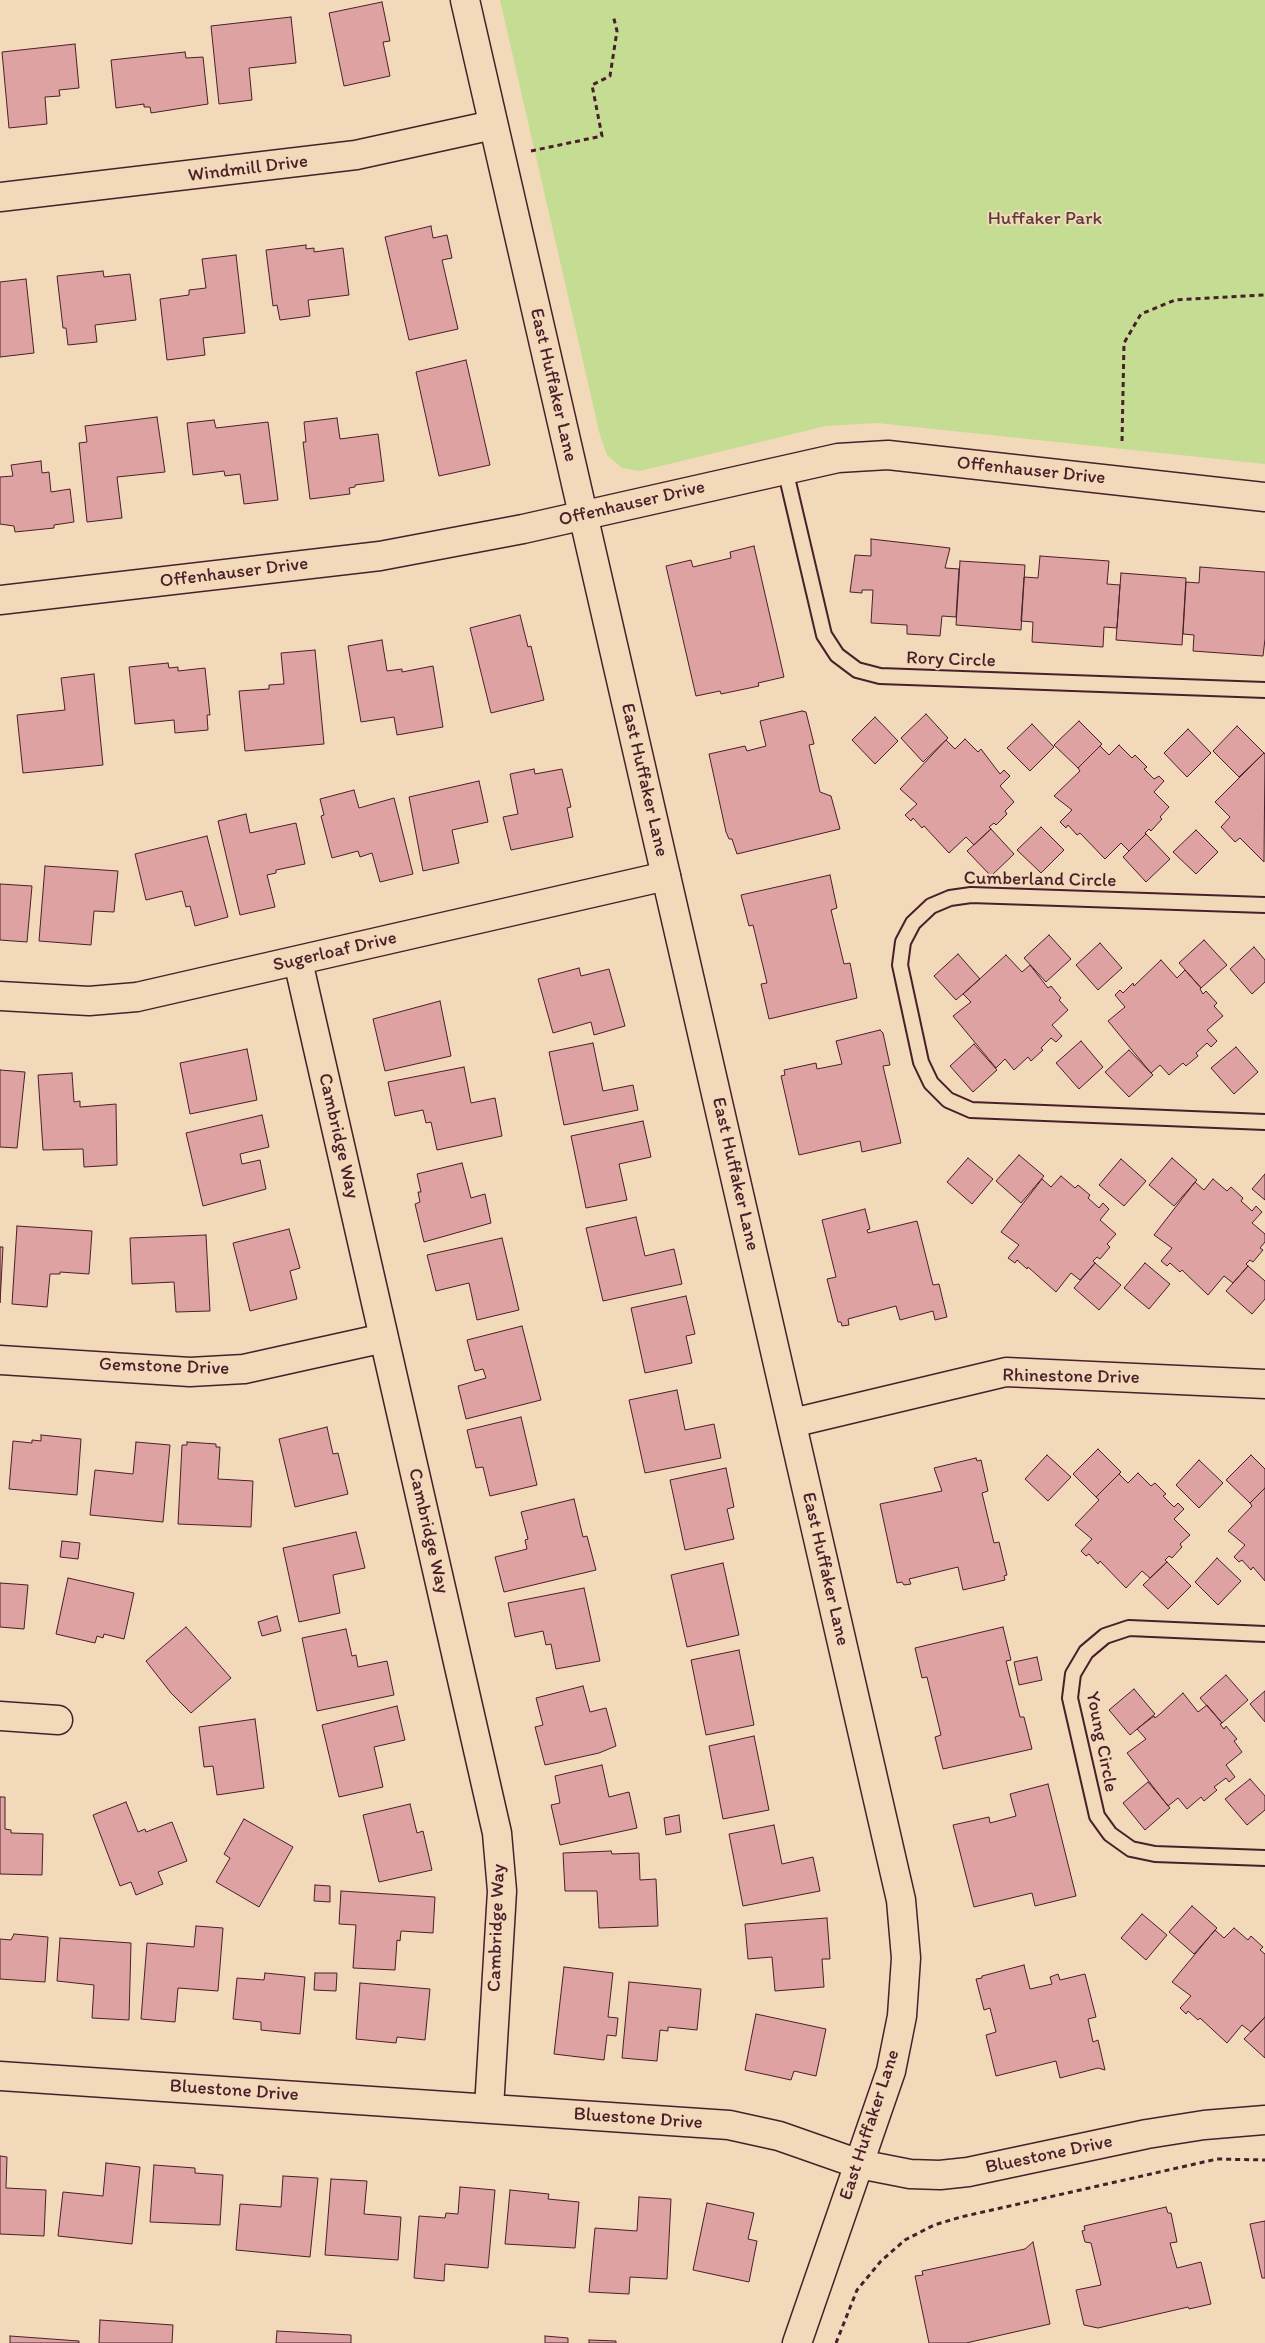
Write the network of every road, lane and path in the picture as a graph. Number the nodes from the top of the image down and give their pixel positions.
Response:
1 (465, 0) edge
2 (613, 15) dead end
3 (493, 125) junction
4 (530, 151) dead end
5 (0, 197) edge
6 (1265, 295) edge
7 (1122, 441) dead end
8 (785, 468) junction
9 (1265, 497) edge
10 (583, 515) junction
11 (0, 600) edge
12 (1265, 690) edge
13 (666, 876) junction
14 (1265, 905) edge
15 (298, 960) junction
16 (0, 996) edge
17 (1265, 1122) edge
18 (384, 1338) junction
19 (0, 1360) edge
20 (1265, 1384) edge
21 (792, 1423) junction
22 (1265, 1634) edge
23 (0, 1716) edge
24 (58, 1720) dead end
25 (1265, 1858) edge
26 (0, 2076) edge
27 (489, 2108) junction
28 (1265, 2120) edge
29 (1265, 2160) edge
30 (860, 2164) junction
31 (797, 2343) edge
32 (836, 2343) edge

1 - 3 street, East Huffaker Lane
2 - 4 path
3 - 5 street, Windmill Drive
3 - 10 street, East Huffaker Lane
6 - 7 path
8 - 9 street, Offenhauser Drive
8 - 10 street, Offenhauser Drive
8 - 12 lane, Rory Circle
10 - 11 street, Offenhauser Drive
10 - 13 street, East Huffaker Lane
13 - 15 street, Sugerloaf Drive
13 - 21 street, East Huffaker Lane
14 - 17 lane, Cumberland Circle
15 - 16 street, Sugerloaf Drive
15 - 18 street, Cambridge Way
18 - 19 street, Gemstone Drive
18 - 27 street, Cambridge Way
20 - 21 street, Rhinestone Drive
21 - 30 street, East Huffaker Lane
22 - 25 lane, Young Circle
23 - 24 street
26 - 27 street, Bluestone Drive
27 - 30 street, Bluestone Drive
28 - 30 street, Bluestone Drive
29 - 32 path
30 - 31 street, East Huffaker Lane

